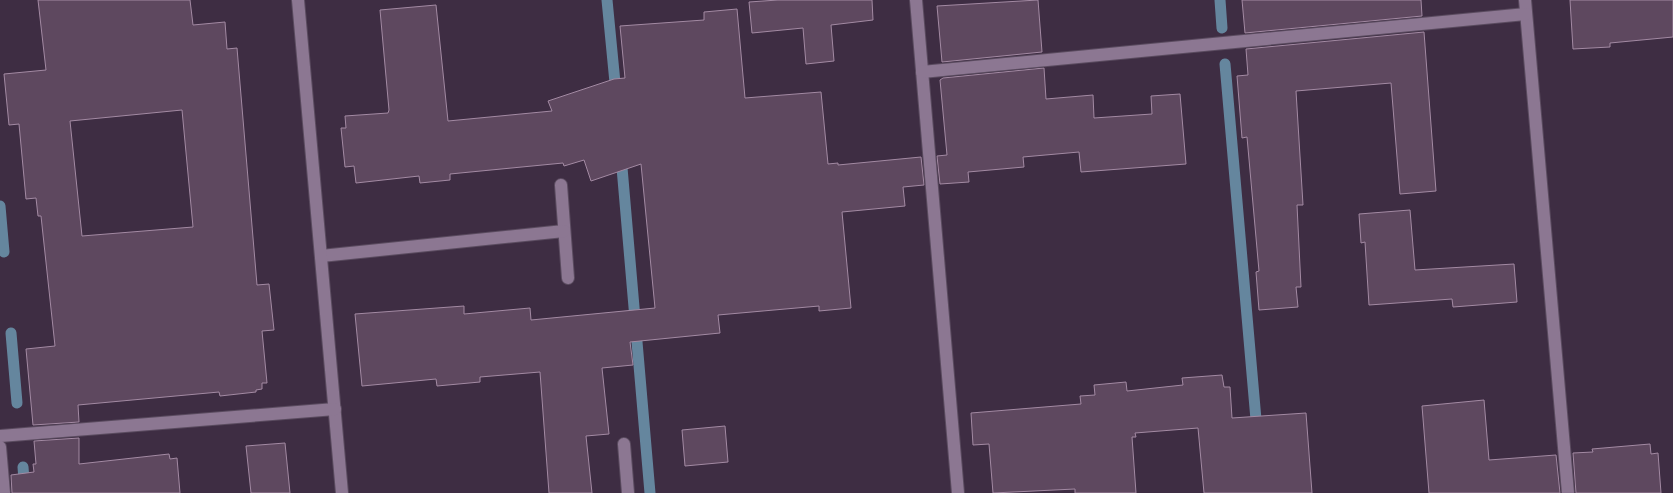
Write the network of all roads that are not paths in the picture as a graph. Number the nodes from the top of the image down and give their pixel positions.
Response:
1 (298, 0) edge
2 (916, 0) edge
3 (1525, 0) edge
4 (1526, 14) junction
5 (922, 72) junction
6 (561, 185) dead end
7 (564, 231) junction
8 (321, 256) junction
9 (568, 278) dead end
10 (335, 410) junction
11 (0, 436) edge
12 (624, 444) dead end
13 (0, 447) edge
14 (4, 493) edge
15 (342, 493) edge
16 (628, 493) edge
17 (958, 493) edge
18 (1568, 493) edge

1 - 8 street
2 - 5 street
3 - 4 street
4 - 5 street
4 - 18 street
5 - 17 street
6 - 7 street
7 - 8 street
7 - 9 street
8 - 10 street
10 - 11 street
10 - 15 street
12 - 16 street
13 - 14 street

